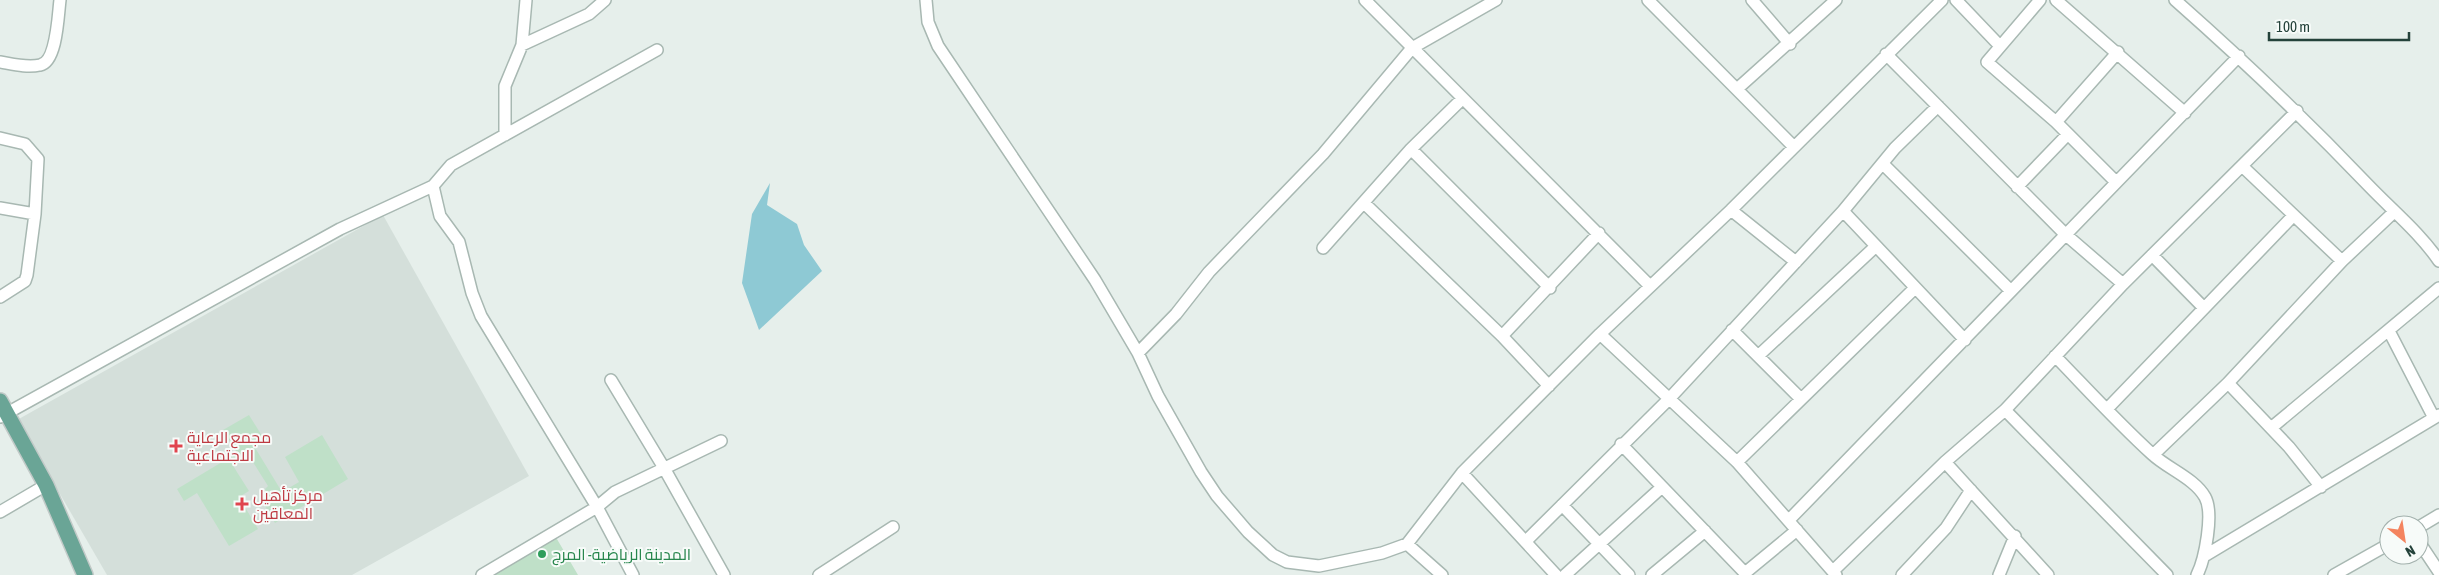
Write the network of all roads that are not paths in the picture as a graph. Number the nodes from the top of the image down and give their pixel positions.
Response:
1 (60, 0) edge
2 (526, 0) edge
3 (606, 0) edge
4 (926, 0) edge
5 (1364, 0) edge
6 (1496, 0) edge
7 (1648, 0) edge
8 (1752, 0) edge
9 (1836, 0) edge
10 (1942, 0) edge
11 (1956, 0) edge
12 (2040, 0) edge
13 (2056, 0) edge
14 (2175, 0) edge
15 (1790, 44) junction
16 (522, 45) junction
17 (1999, 46) junction
18 (1412, 48) junction
19 (657, 50) dead end
20 (2118, 52) junction
21 (1886, 54) junction
22 (2239, 56) junction
23 (0, 62) edge
24 (1737, 89) junction
25 (1462, 99) junction
26 (1938, 106) junction
27 (2297, 111) junction
28 (2185, 113) junction
29 (2056, 122) junction
30 (2068, 134) junction
31 (505, 135) junction
32 (0, 138) edge
33 (1794, 147) junction
34 (1412, 149) junction
35 (1882, 164) junction
36 (2242, 166) junction
37 (2116, 182) junction
38 (433, 186) junction
39 (2016, 187) junction
40 (1364, 203) junction
41 (0, 208) edge
42 (1731, 210) junction
43 (1843, 211) junction
44 (2394, 212) junction
45 (35, 214) junction
46 (2293, 216) junction
47 (1599, 233) junction
48 (2065, 234) junction
49 (1323, 248) dead end
50 (1876, 248) junction
51 (2152, 255) junction
52 (2342, 261) junction
53 (2439, 261) edge
54 (1796, 262) junction
55 (2123, 284) junction
56 (1650, 286) junction
57 (1550, 288) junction
58 (1915, 288) junction
59 (2439, 288) edge
60 (2011, 291) junction
61 (0, 298) edge
62 (2204, 308) junction
63 (1732, 330) junction
64 (2389, 331) junction
65 (1600, 334) junction
66 (1502, 336) junction
67 (1965, 340) junction
68 (1138, 353) junction
69 (1758, 356) junction
70 (2055, 356) junction
71 (611, 380) dead end
72 (2228, 383) junction
73 (1549, 386) junction
74 (1800, 398) junction
75 (1669, 399) junction
76 (2107, 409) junction
77 (2, 410) edge
78 (2005, 410) junction
79 (2437, 416) edge
80 (2271, 428) junction
81 (721, 441) dead end
82 (1621, 444) junction
83 (2153, 455) junction
84 (1737, 462) junction
85 (1946, 462) junction
86 (664, 468) junction
87 (1462, 474) junction
88 (46, 485) junction
89 (1662, 487) junction
90 (2321, 487) junction
91 (1971, 490) junction
92 (1562, 505) junction
93 (597, 507) junction
94 (0, 512) edge
95 (1789, 520) junction
96 (893, 527) dead end
97 (1797, 530) junction
98 (1705, 531) junction
99 (2015, 536) junction
100 (1526, 541) junction
101 (1407, 544) junction
102 (1598, 544) junction
103 (2379, 550) edge
104 (2206, 555) junction
105 (2429, 557) edge
106 (2439, 572) edge
107 (1834, 573) edge
108 (1746, 574) edge
109 (84, 575) edge
110 (482, 575) edge
111 (634, 575) edge
112 (724, 575) edge
113 (818, 575) edge
114 (1442, 575) edge
115 (1556, 575) edge
116 (1565, 575) edge
117 (1629, 575) edge
118 (1652, 575) edge
119 (1902, 575) edge
120 (1999, 575) edge
121 (2048, 575) edge
122 (2167, 575) edge
123 (2197, 575) edge
124 (2334, 575) edge

1 - 23 street
2 - 16 street
3 - 16 street
4 - 68 street
5 - 18 street
6 - 18 street
7 - 24 street
8 - 15 street
9 - 15 street
10 - 21 street
11 - 17 street
12 - 17 street
13 - 20 street
14 - 22 street
15 - 24 street
16 - 31 street
17 - 29 street
18 - 25 street
18 - 68 street
19 - 31 street
20 - 28 street
20 - 29 street
21 - 26 street
21 - 33 street
22 - 27 street
22 - 28 street
24 - 33 street
25 - 34 street
25 - 47 street
26 - 35 street
26 - 39 street
27 - 36 street
27 - 44 street
28 - 37 street
29 - 30 street
30 - 37 street
30 - 39 street
31 - 38 street
32 - 45 street
33 - 42 street
34 - 40 street
34 - 57 street
35 - 43 street
35 - 60 street
36 - 46 street
36 - 51 street
37 - 48 street
38 - 77 street
38 - 93 street
39 - 48 street
40 - 49 street
40 - 66 street
41 - 45 street
42 - 54 street
42 - 56 street
43 - 50 street
43 - 54 street
44 - 52 street
44 - 53 street
45 - 61 street
46 - 52 street
46 - 62 street
47 - 56 street
47 - 57 street
48 - 55 street
48 - 60 street
50 - 58 street
50 - 69 street
51 - 55 street
51 - 62 street
52 - 72 street
54 - 63 street
55 - 70 street
56 - 65 street
57 - 66 street
58 - 67 street
58 - 74 street
59 - 64 street
60 - 67 street
62 - 76 street
63 - 69 street
63 - 75 street
64 - 79 street
64 - 80 street
65 - 73 street
65 - 75 street
66 - 73 street
67 - 95 street
68 - 101 street
69 - 74 street
70 - 76 street
70 - 78 street
71 - 86 street
72 - 80 street
72 - 83 street
73 - 87 street
74 - 84 street
75 - 82 street
75 - 84 street
76 - 83 street
77 - 88 main road
78 - 85 street
78 - 122 street
79 - 90 street
80 - 90 street
81 - 86 street
82 - 89 street
82 - 92 street
83 - 104 street
84 - 95 street
85 - 91 street
85 - 107 street
86 - 93 street
86 - 112 street
87 - 100 street
87 - 101 street
88 - 94 street
88 - 109 main road
89 - 98 street
89 - 102 street
90 - 104 street
91 - 99 street
91 - 119 street
92 - 100 street
92 - 102 street
93 - 110 street
93 - 111 street
95 - 97 street
96 - 113 street
97 - 107 street
97 - 108 street
98 - 108 street
98 - 118 street
99 - 120 street
99 - 121 street
100 - 115 street
101 - 114 street
102 - 116 street
102 - 117 street
103 - 124 street
104 - 123 street
105 - 106 street

